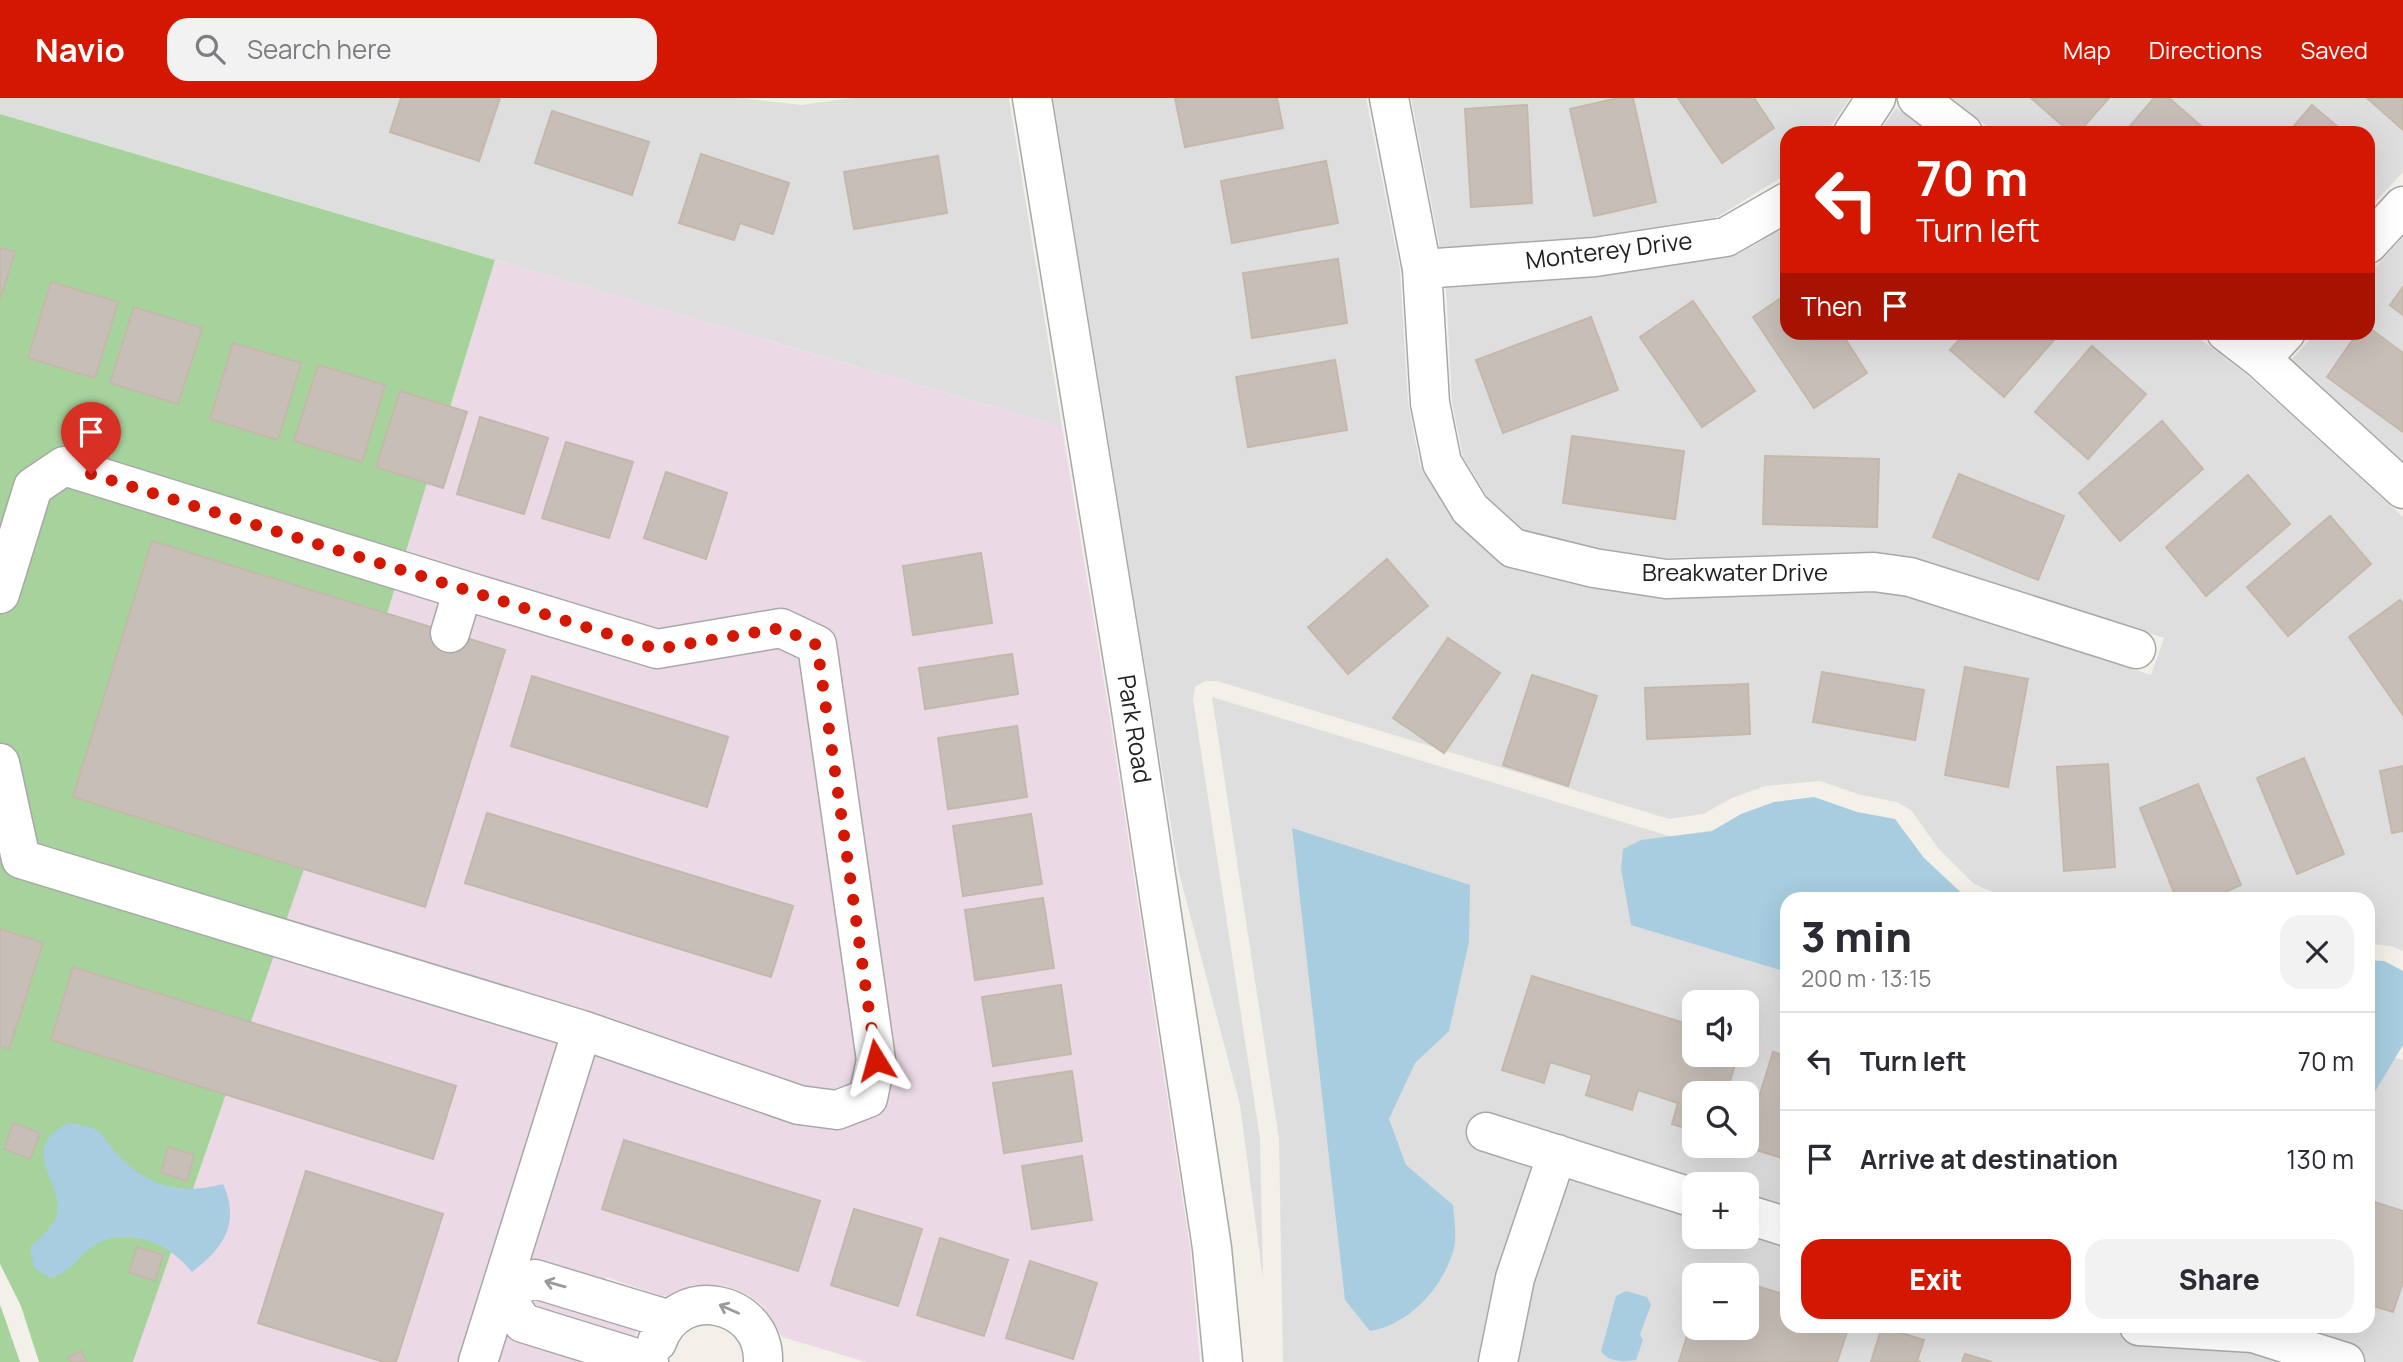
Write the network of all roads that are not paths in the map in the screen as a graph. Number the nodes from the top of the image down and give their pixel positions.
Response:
1 (1031, 98) edge
2 (1389, 98) edge
3 (1876, 98) edge
4 (1917, 98) edge
5 (1858, 126) edge
6 (1954, 126) edge
7 (1780, 206) edge
8 (2403, 206) edge
9 (2375, 236) edge
10 (1422, 269) junction
11 (2253, 340) edge
12 (2274, 346) edge
13 (2403, 489) edge
14 (463, 590) junction
15 (0, 594) edge
16 (450, 633) dead end
17 (2136, 649) dead end
18 (0, 762) edge
19 (582, 1030) junction
20 (1486, 1132) dead end
21 (1557, 1154) junction
22 (1682, 1194) edge
23 (1759, 1218) edge
24 (1780, 1225) edge
25 (501, 1291) junction
26 (670, 1320) junction
27 (2161, 1339) edge
28 (774, 1359) edge
29 (478, 1362) edge
30 (649, 1362) edge
31 (654, 1362) edge
32 (1223, 1362) edge
33 (1498, 1362) edge
34 (2345, 1362) edge

1 - 32 street, Park Road
2 - 10 street, Breakwater Drive
3 - 5 street
4 - 6 street
7 - 10 street, Monterey Drive
8 - 9 street
10 - 17 street, Breakwater Drive
11 - 12 street
12 - 13 street
14 - 15 street
14 - 16 street
14 - 19 street
18 - 19 street
19 - 25 street
20 - 21 street
21 - 22 street
21 - 33 street
23 - 24 street
26 -> 25 street
25 - 29 street
25 - 30 street
28 -> 26 street
26 - 31 street
27 - 34 street

